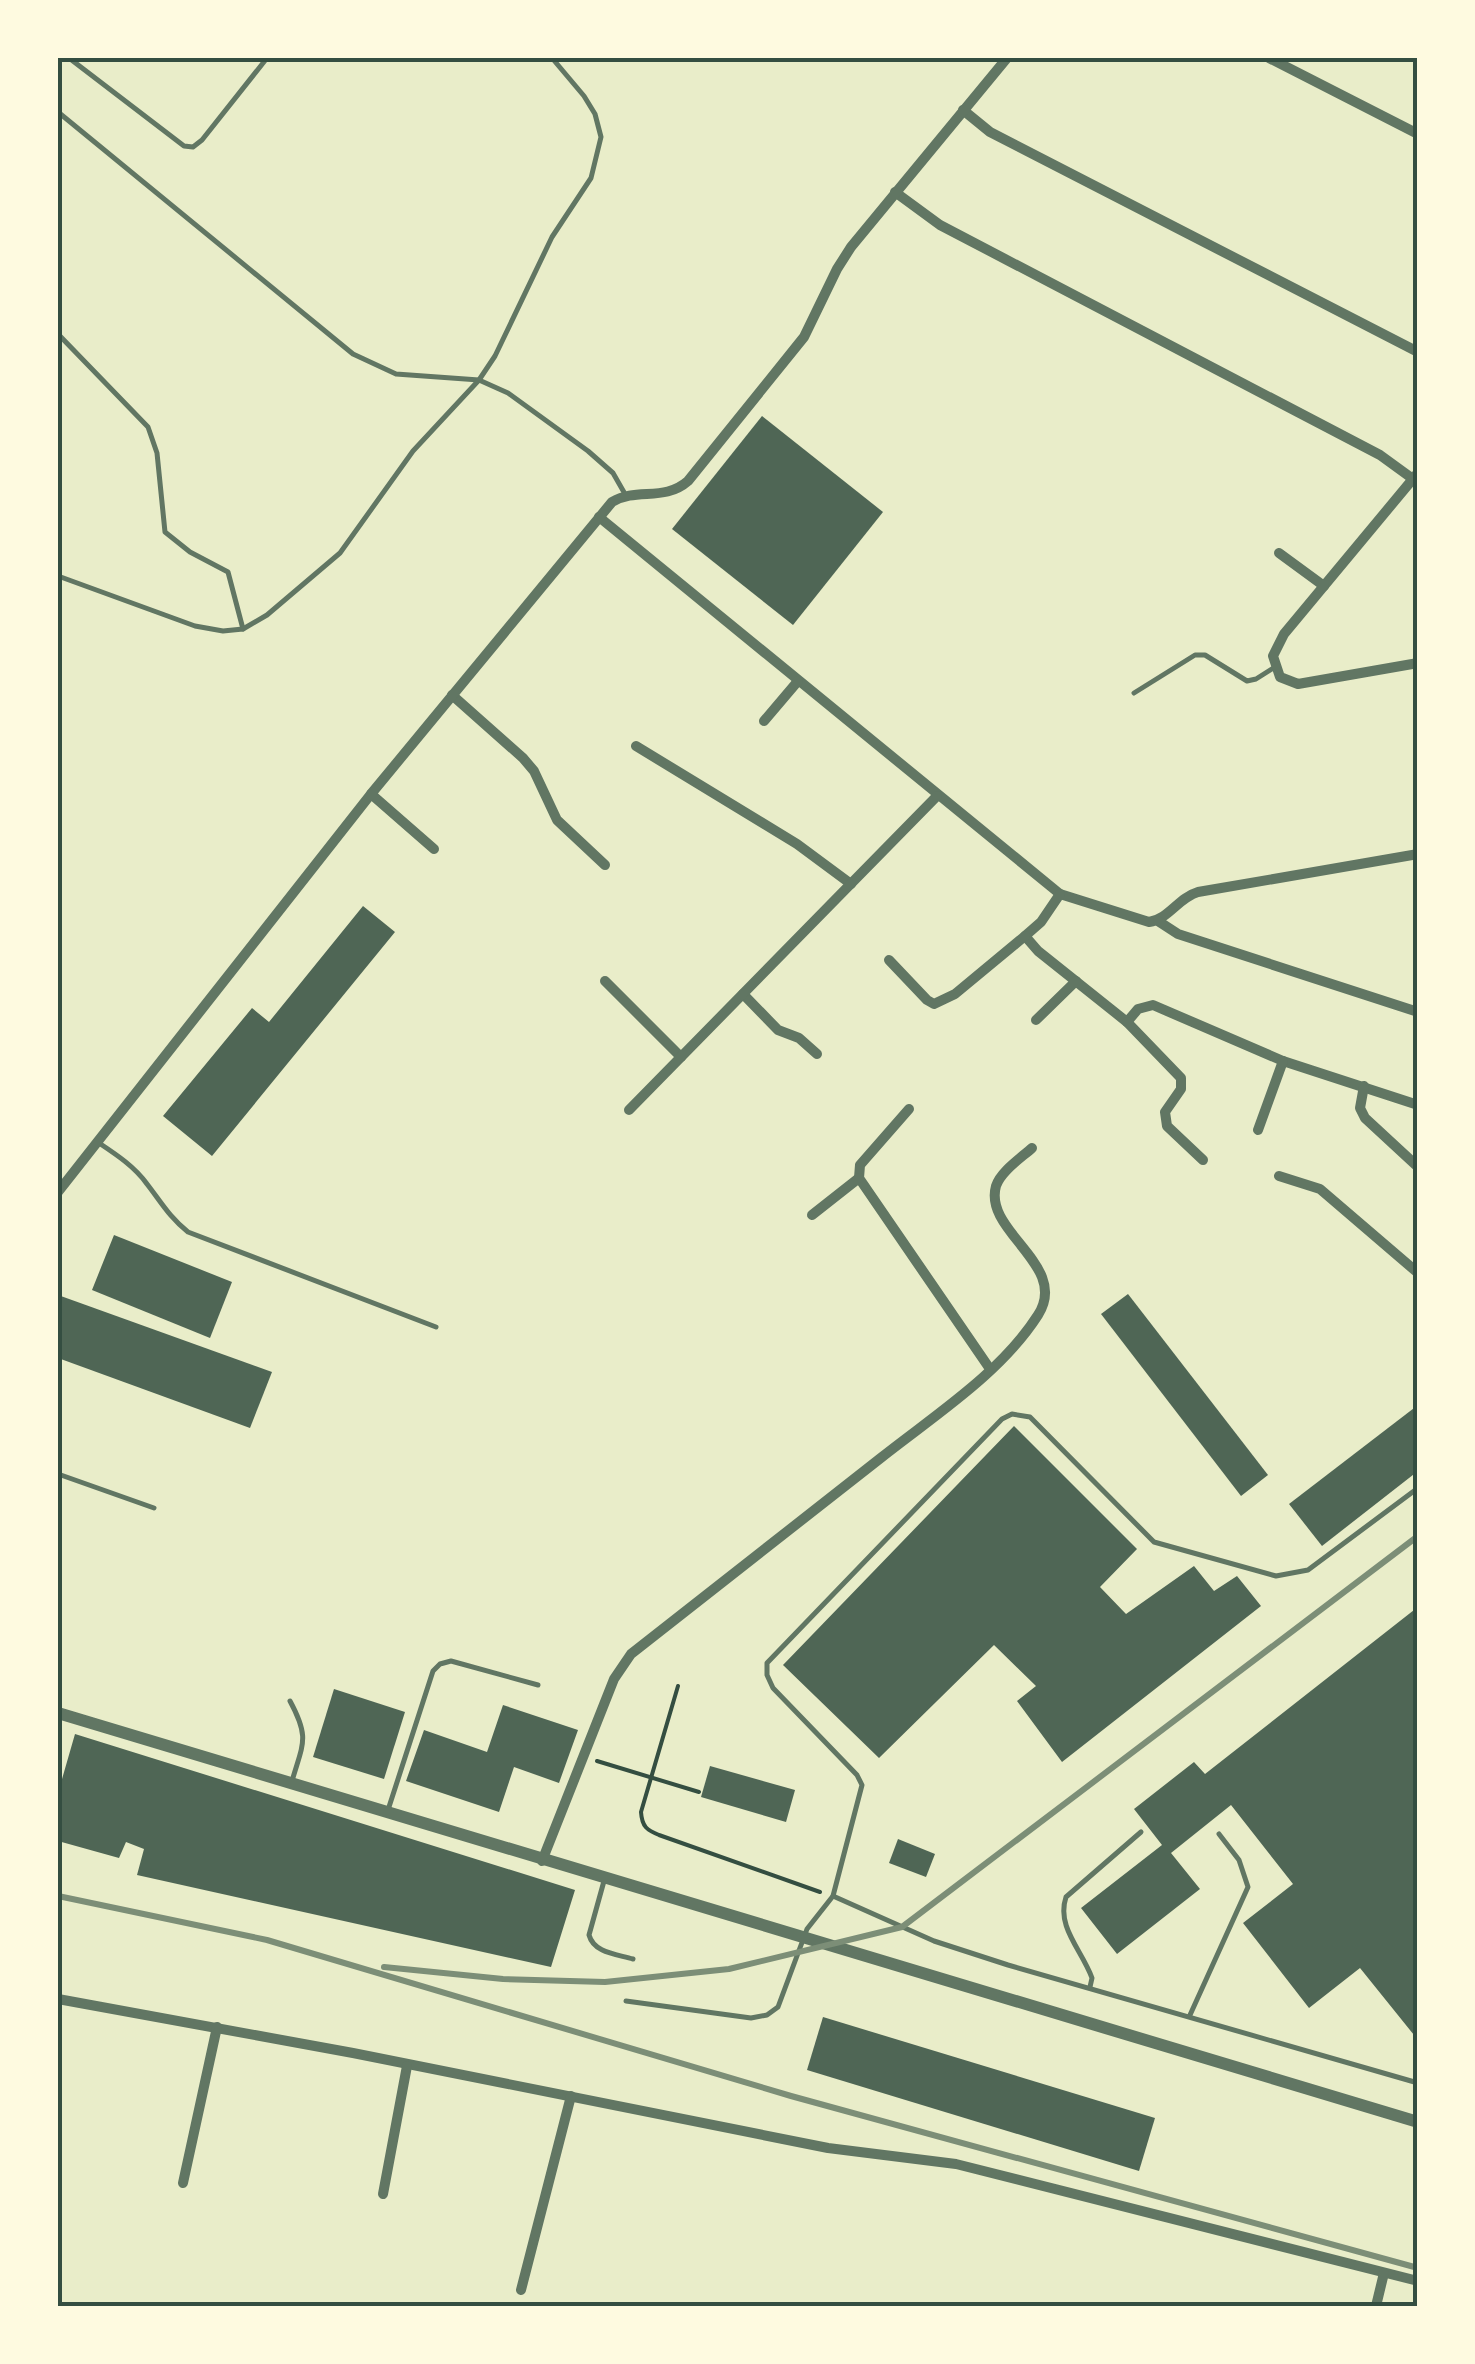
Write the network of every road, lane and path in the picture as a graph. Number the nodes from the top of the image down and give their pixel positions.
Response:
1 (70, 58) edge
2 (267, 58) edge
3 (552, 58) edge
4 (1006, 58) edge
5 (1269, 58) edge
6 (963, 110) junction
7 (58, 112) edge
8 (1418, 134) edge
9 (895, 192) junction
10 (58, 334) edge
11 (1418, 352) edge
12 (479, 380) junction
13 (1415, 476) edge
14 (625, 494) junction
15 (599, 517) junction
16 (1279, 553) dead end
17 (58, 576) edge
18 (1324, 586) junction
19 (243, 629) junction
20 (1418, 663) edge
21 (1276, 667) junction
22 (798, 681) junction
23 (1134, 693) dead end
24 (452, 695) junction
25 (764, 721) dead end
26 (636, 746) dead end
27 (371, 794) junction
28 (937, 796) junction
29 (434, 849) dead end
30 (1418, 854) edge
31 (605, 865) dead end
32 (850, 884) junction
33 (1060, 894) junction
34 (1158, 920) junction
35 (1025, 936) junction
36 (889, 960) dead end
37 (1076, 981) junction
38 (605, 982) dead end
39 (743, 994) junction
40 (1418, 1012) edge
41 (1036, 1020) dead end
42 (1127, 1022) junction
43 (817, 1054) dead end
44 (681, 1056) junction
45 (1283, 1061) junction
46 (1364, 1086) junction
47 (1418, 1106) edge
48 (909, 1109) dead end
49 (629, 1110) dead end
50 (1258, 1130) dead end
51 (99, 1142) junction
52 (1032, 1148) dead end
53 (1203, 1160) dead end
54 (1418, 1167) edge
55 (1279, 1176) dead end
56 (859, 1178) junction
57 (58, 1192) edge
58 (812, 1215) dead end
59 (1418, 1273) edge
60 (436, 1327) dead end
61 (990, 1369) junction
62 (58, 1474) edge
63 (1418, 1488) edge
64 (154, 1508) dead end
65 (538, 1684) dead end
66 (678, 1686) dead end
67 (290, 1701) dead end
68 (58, 1713) edge
69 (582, 1757) junction
70 (650, 1778) junction
71 (292, 1784) junction
72 (698, 1792) dead end
73 (387, 1813) junction
74 (1141, 1832) dead end
75 (1219, 1834) dead end
76 (542, 1860) junction
77 (604, 1878) junction
78 (833, 1896) junction
79 (804, 1936) junction
80 (633, 1959) dead end
81 (1090, 1987) junction
82 (58, 1998) edge
83 (626, 2001) dead end
84 (1190, 2016) junction
85 (217, 2028) junction
86 (407, 2066) junction
87 (1418, 2083) edge
88 (571, 2096) junction
89 (1418, 2122) edge
90 (183, 2182) dead end
91 (383, 2194) dead end
92 (1384, 2273) junction
93 (1418, 2281) edge
94 (521, 2290) dead end
95 (1376, 2306) edge

1 - 2 lane
3 - 12 lane
4 - 6 street
5 - 8 street
6 - 9 street
6 - 11 street
7 - 12 lane
9 - 13 street
9 - 14 street
10 - 19 lane
12 - 14 lane
12 - 19 lane
13 - 18 street
14 - 15 street
15 - 22 street
15 - 24 street
16 - 18 street
17 - 19 lane
18 - 21 street
20 - 21 street
21 - 23 lane
22 - 25 street
22 - 28 street
24 - 27 street
24 - 31 street
26 - 32 street
27 - 29 street
27 - 51 street
28 - 32 street
28 - 33 street
30 - 34 street
32 - 39 street
33 - 34 street
33 - 35 street
34 - 40 street
35 - 36 street
35 - 37 street
37 - 41 street
37 - 42 street
38 - 44 street
39 - 43 street
39 - 44 street
42 - 45 street
42 - 53 street
44 - 49 street
45 - 46 street
45 - 50 street
46 - 47 street
46 - 54 street
48 - 56 street
51 - 57 street
51 - 60 lane
52 - 61 street
55 - 59 street
56 - 58 street
56 - 61 street
61 - 69 street
62 - 64 lane
63 - 78 lane
65 - 73 lane
66 - 70 path
67 - 71 lane
68 - 71 street
69 - 70 path
69 - 76 street
70 - 72 path
70 - 78 path
71 - 73 street
73 - 76 street
74 - 81 lane
75 - 84 lane
76 - 77 street
77 - 79 street
77 - 80 lane
78 - 79 lane
78 - 81 lane
79 - 83 lane
79 - 89 street
81 - 84 lane
82 - 85 street
84 - 87 lane
85 - 86 street
85 - 90 street
86 - 88 street
86 - 91 street
88 - 92 street
88 - 94 street
92 - 93 street
92 - 95 street

